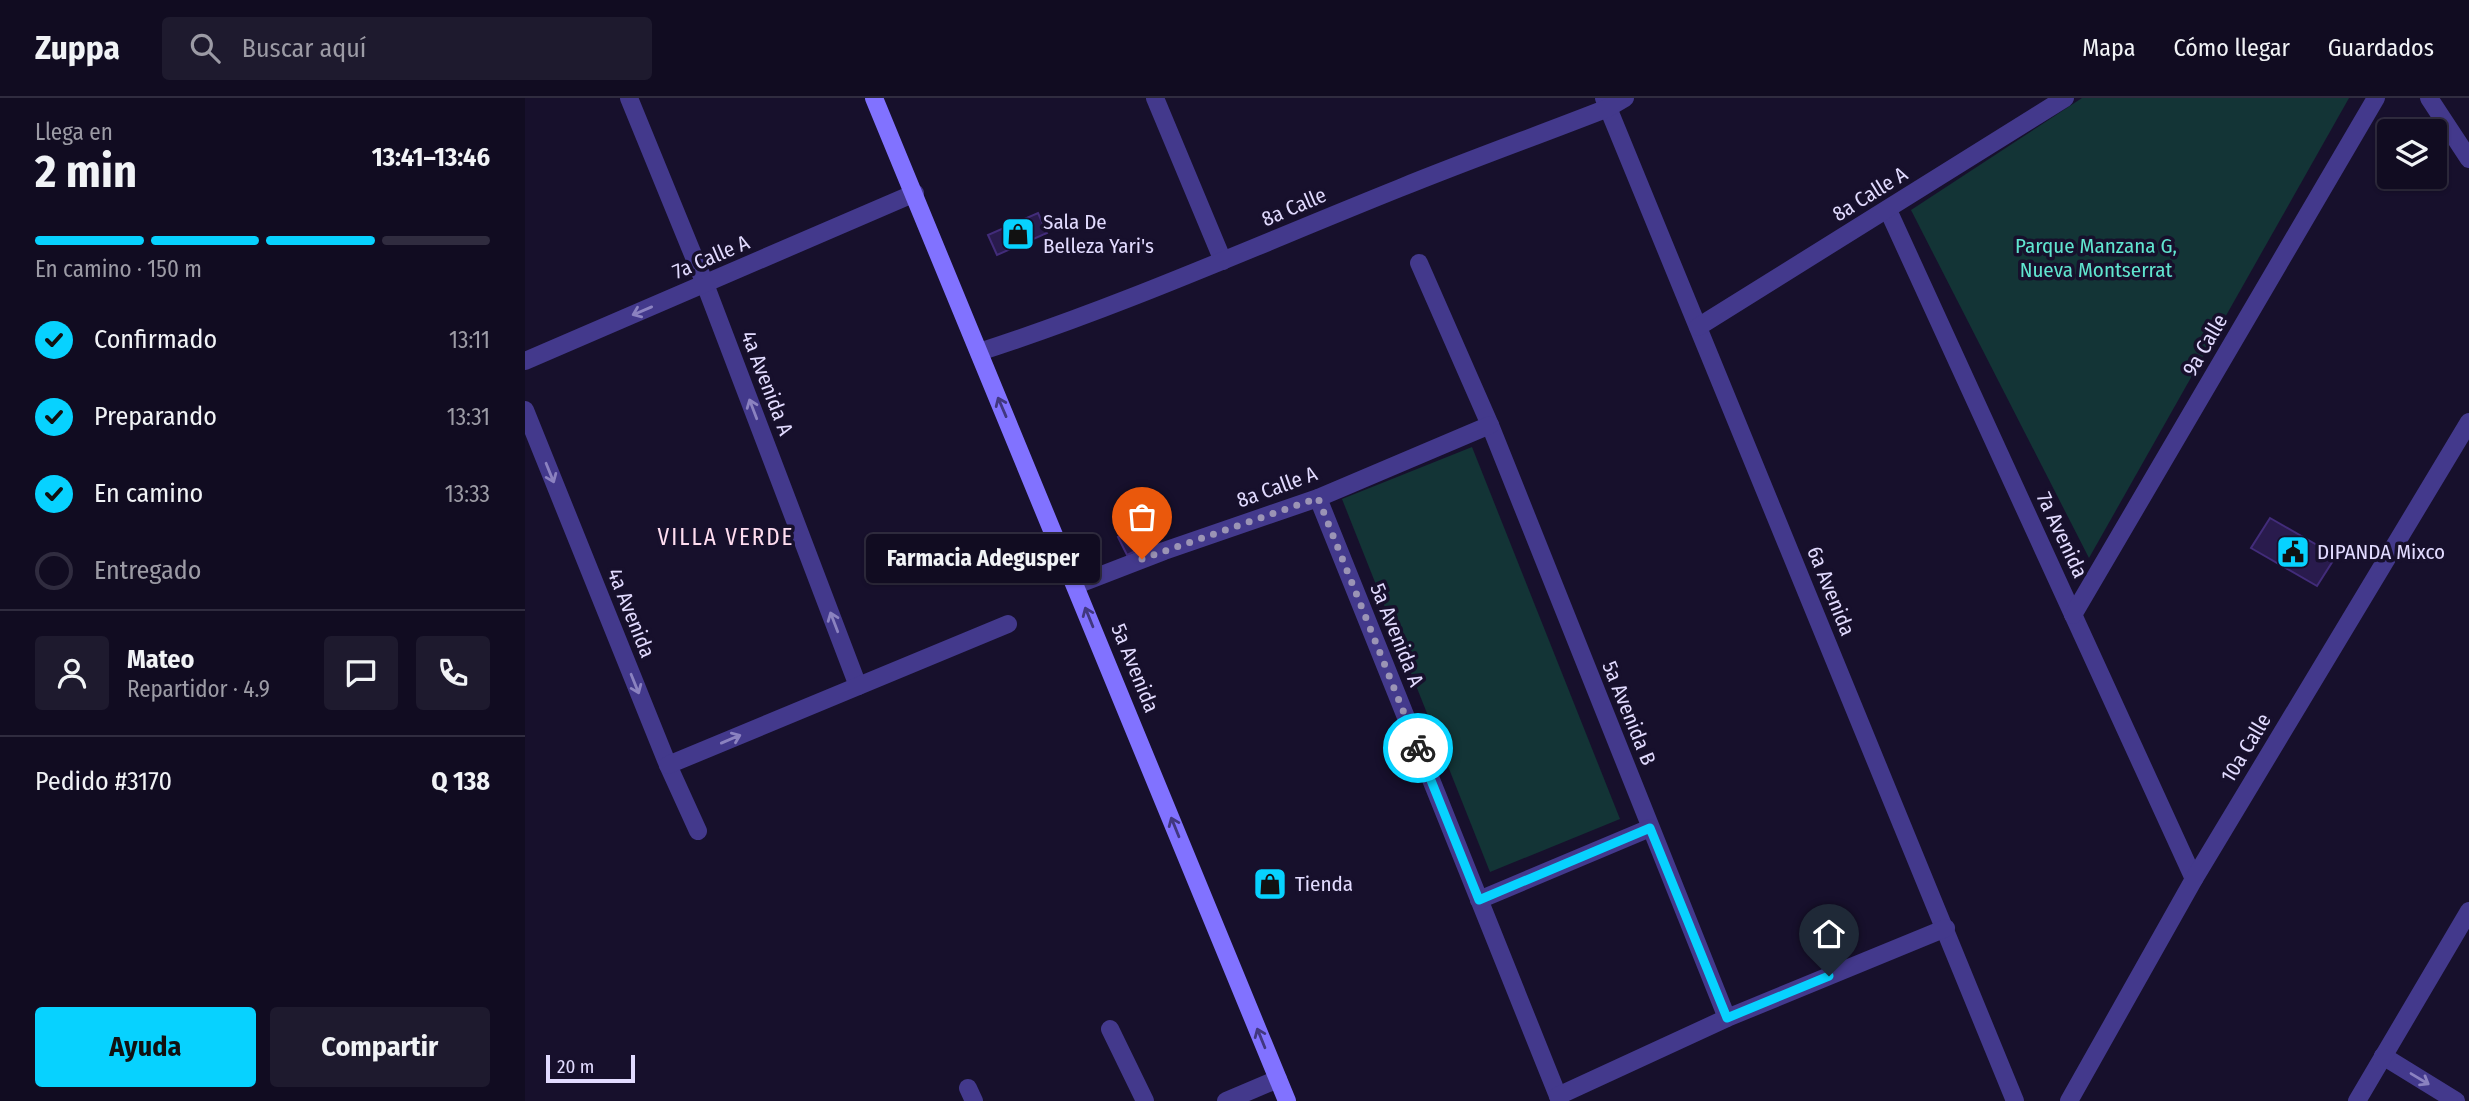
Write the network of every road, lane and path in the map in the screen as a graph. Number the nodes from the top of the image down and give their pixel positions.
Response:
1 (629, 98) edge
2 (874, 98) edge
3 (1155, 98) edge
4 (1625, 98) edge
5 (2065, 98) edge
6 (2376, 98) edge
7 (2429, 98) edge
8 (1606, 103) edge
9 (2469, 159) edge
10 (915, 193) junction
11 (1888, 210) junction
12 (1223, 261) junction
13 (1419, 263) dead end
14 (705, 284) junction
15 (1698, 327) junction
16 (979, 352) junction
17 (525, 361) edge
18 (525, 410) edge
19 (2469, 422) edge
20 (1490, 425) junction
21 (1318, 498) junction
22 (1076, 586) junction
23 (2073, 615) junction
24 (1008, 624) dead end
25 (858, 686) junction
26 (667, 765) junction
27 (1650, 828) junction
28 (698, 831) dead end
29 (2194, 878) junction
30 (1479, 900) junction
31 (2469, 911) edge
32 (1946, 928) junction
33 (1727, 1018) junction
34 (1110, 1028) dead end
35 (2383, 1056) junction
36 (1278, 1079) junction
37 (1559, 1099) edge
38 (1145, 1101) edge
39 (1226, 1101) edge
40 (1287, 1101) edge
41 (2015, 1101) edge
42 (2069, 1101) edge
43 (2357, 1101) edge
44 (2456, 1101) edge

1 - 14 street, 4a Avenida A
2 - 10 main road, 5a Avenida
3 - 12 street
4 - 8 street, 8a Calle
5 - 11 street, 8a Calle A
6 - 23 street, 9a Calle
7 - 9 street
8 - 12 street, 8a Calle
8 - 15 street, 6a Avenida
10 - 14 street, 7a Calle A
10 - 16 main road, 5a Avenida
11 - 15 street, 8a Calle A
11 - 23 street, 7a Avenida
12 - 16 street, 8a Calle
13 - 20 street, 5a Avenida B
14 -> 17 street, 7a Calle A
25 -> 14 street, 4a Avenida A
15 - 32 street, 6a Avenida
22 -> 16 main road, 5a Avenida
18 -> 26 street, 4a Avenida
19 - 29 street, 10a Calle
20 - 21 street, 8a Calle A
20 - 27 street, 5a Avenida B
21 - 22 street, 8a Calle A
21 - 30 street, 5a Avenida A
36 -> 22 main road, 5a Avenida
23 - 29 street, 7a Avenida
24 - 25 street
26 -> 25 street
26 - 28 street, 4a Avenida
27 - 30 street
27 - 33 street, 5a Avenida B
29 - 42 street, 10a Calle
30 - 37 street, 5a Avenida A
31 - 35 street
32 - 33 street
32 - 41 street, 6a Avenida
33 - 37 street
34 - 38 street
35 - 43 street
35 -> 44 street
36 - 39 street
36 - 40 main road, 5a Avenida

